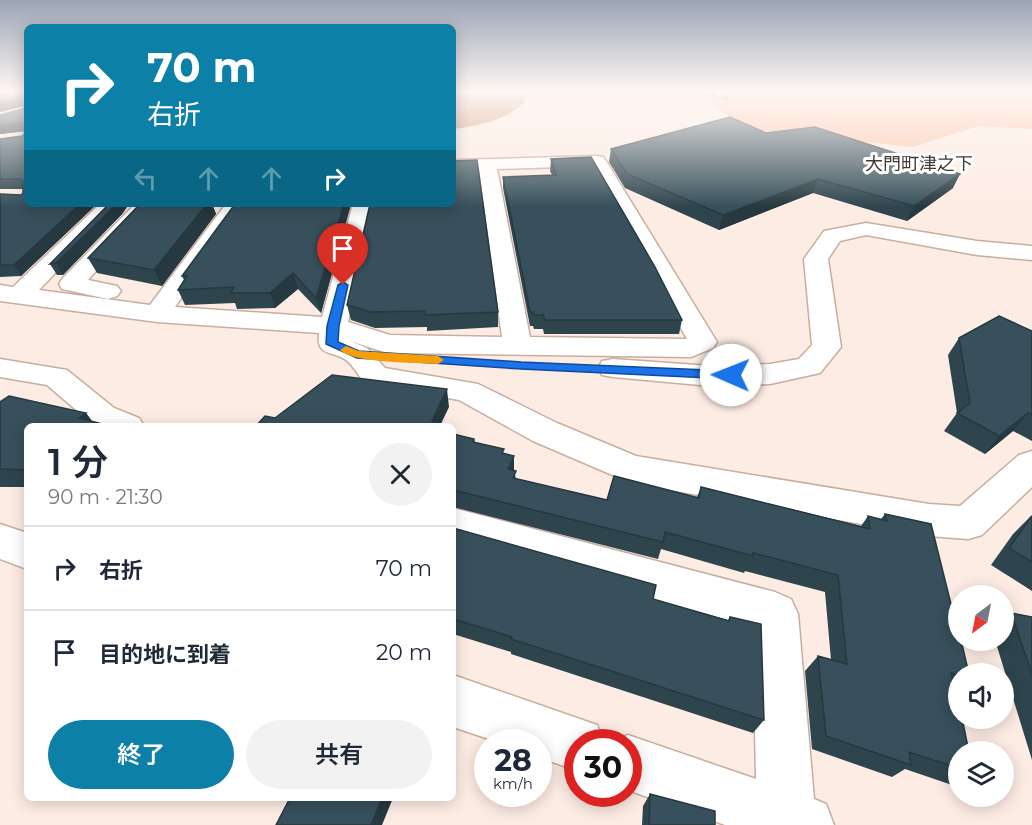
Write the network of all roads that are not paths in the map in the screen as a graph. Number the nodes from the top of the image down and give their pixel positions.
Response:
1 (487, 164) junction
2 (456, 165) edge
3 (108, 207) edge
4 (143, 207) edge
5 (235, 207) edge
6 (362, 207) edge
7 (1032, 253) edge
8 (10, 295) edge
9 (161, 308) junction
10 (333, 326) junction
11 (518, 347) junction
12 (357, 354) junction
13 (0, 368) edge
14 (120, 423) edge
15 (1032, 465) edge
16 (456, 526) edge
17 (0, 541) edge
18 (24, 549) edge
19 (456, 702) edge
20 (564, 739) edge
21 (642, 767) edge
22 (796, 822) edge

1 - 2 street
1 - 11 street
1 - 11 street
3 - 8 street
4 - 9 street
5 - 9 street
6 - 10 street
7 - 12 street
8 - 9 street
9 - 10 street
10 - 11 street
10 - 12 street
12 - 15 street
13 - 14 street
16 - 22 street
17 - 18 street
19 - 20 street
21 - 22 street

